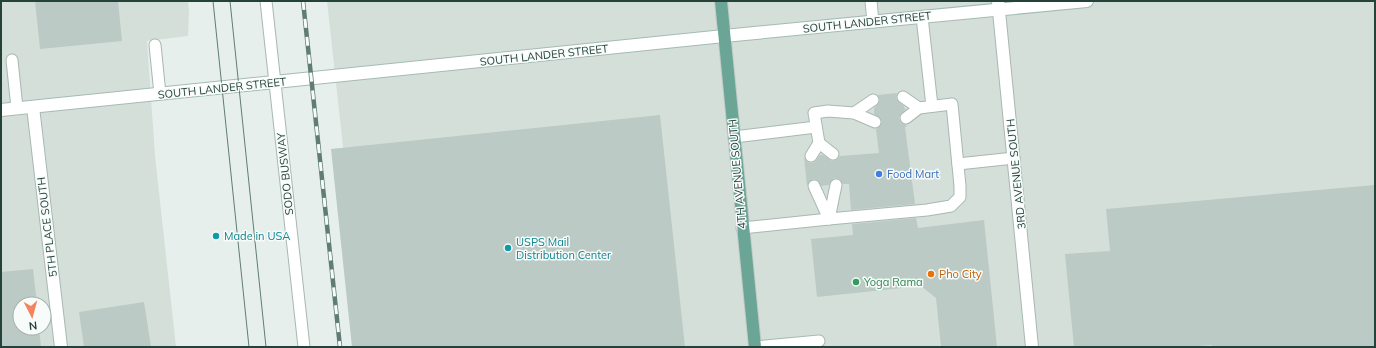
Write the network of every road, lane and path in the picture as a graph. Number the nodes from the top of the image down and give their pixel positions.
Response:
1 (266, 1) edge
2 (721, 1) edge
3 (871, 1) edge
4 (1088, 1) edge
5 (998, 5) edge
6 (922, 17) junction
7 (873, 22) junction
8 (724, 36) junction
9 (155, 45) dead end
10 (12, 60) dead end
11 (275, 82) junction
12 (160, 94) junction
13 (903, 97) dead end
14 (873, 100) dead end
15 (932, 106) junction
16 (33, 107) junction
17 (17, 108) junction
18 (919, 108) junction
19 (1, 110) edge
20 (854, 113) junction
21 (906, 118) dead end
22 (875, 122) dead end
23 (816, 127) junction
24 (734, 137) junction
25 (819, 143) junction
26 (833, 154) dead end
27 (811, 156) dead end
28 (1014, 158) junction
29 (958, 164) junction
30 (836, 184) dead end
31 (814, 186) dead end
32 (829, 219) junction
33 (742, 228) junction
34 (819, 340) dead end
35 (62, 347) edge
36 (304, 347) edge
37 (755, 347) edge
38 (1032, 347) edge

1 - 11 lane, SODO BUSWAY
2 - 8 main road, 4TH AVENUE SOUTH
3 - 7 lane
4 - 5 main road, SOUTH LANDER STREET
5 - 6 main road, SOUTH LANDER STREET
5 - 28 main road, 3RD AVENUE SOUTH
6 - 7 main road, SOUTH LANDER STREET
6 - 15 lane
7 - 8 main road, SOUTH LANDER STREET
8 - 11 main road, SOUTH LANDER STREET
8 - 24 main road, 4TH AVENUE SOUTH
9 - 12 lane
10 - 17 lane
11 - 12 main road, SOUTH LANDER STREET
11 - 36 lane, SODO BUSWAY
12 - 16 main road, SOUTH LANDER STREET
13 - 18 lane
14 - 20 lane
15 - 18 lane
15 - 29 lane
16 - 17 main road, SOUTH LANDER STREET
16 - 35 main road, 5TH PLACE SOUTH
17 - 19 main road, SOUTH LANDER STREET
18 - 21 lane
20 - 22 lane
20 - 23 lane
23 - 24 lane
23 - 25 lane
24 - 33 main road, 4TH AVENUE SOUTH
25 - 26 lane
25 - 27 lane
28 - 29 lane
28 - 38 main road, 3RD AVENUE SOUTH
29 - 32 lane
30 - 32 lane
31 - 32 lane
32 - 33 lane
33 - 37 main road, 4TH AVENUE SOUTH
34 - 37 lane

